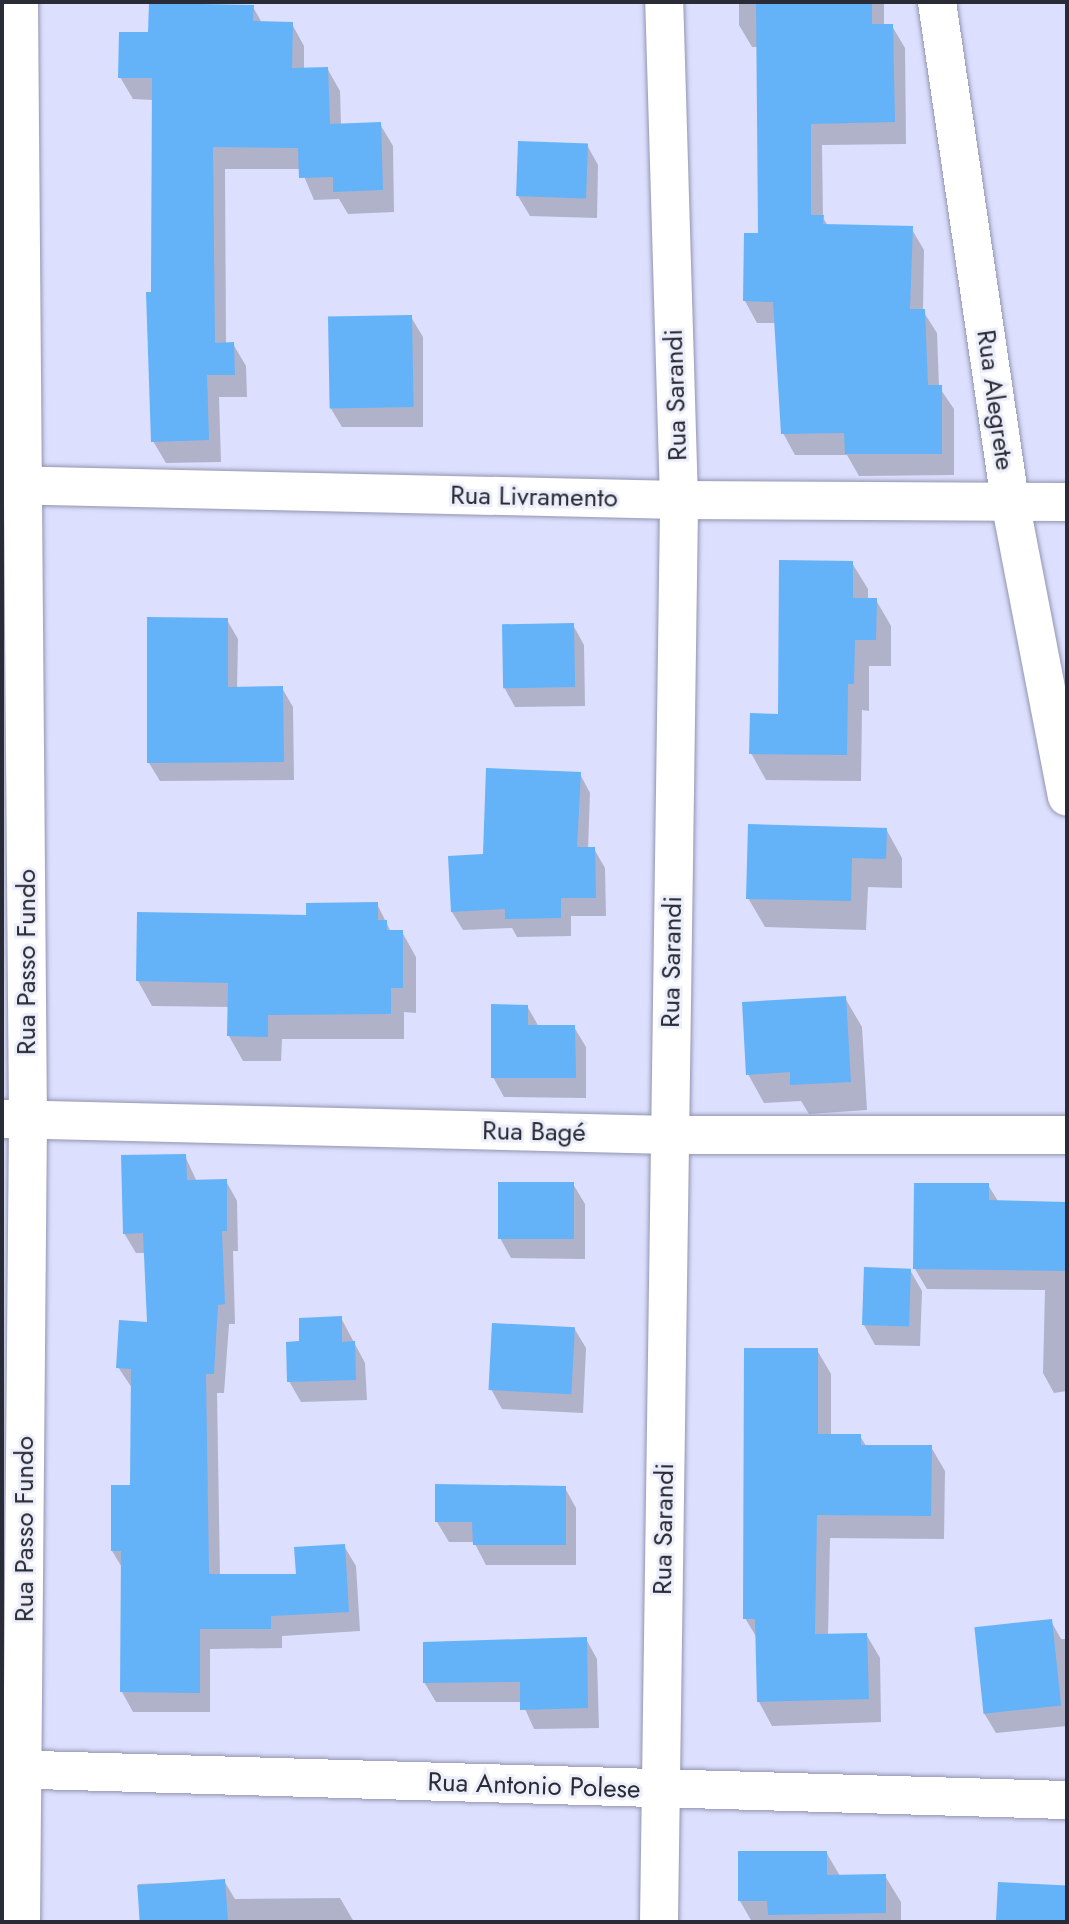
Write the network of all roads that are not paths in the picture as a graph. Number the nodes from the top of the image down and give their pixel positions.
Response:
1 (19, 2) edge
2 (664, 2) edge
3 (937, 2) edge
4 (14, 486) edge
5 (679, 500) junction
6 (1010, 501) junction
7 (1067, 502) edge
8 (1067, 797) edge
9 (15, 1119) edge
10 (670, 1135) junction
11 (1067, 1135) edge
12 (13, 1769) edge
13 (660, 1790) junction
14 (1067, 1800) edge
15 (21, 1922) edge
16 (659, 1922) edge

1 - 4 street, Rua Passo Fundo
2 - 5 street, Rua Sarandi
3 - 6 street, Rua Alegrete
4 - 5 street, Rua Livramento
4 - 9 street, Rua Passo Fundo
5 - 6 street, Rua Livramento
5 - 10 street, Rua Sarandi
6 - 7 street, Rua Livramento
6 - 8 street, Rua Alegrete
9 - 10 street, Rua Bagé
9 - 12 street, Rua Passo Fundo
10 - 11 street, Rua Bagé
10 - 13 street, Rua Sarandi
12 - 13 street, Rua Antonio Polese
12 - 15 street, Rua Passo Fundo
13 - 14 street, Rua Antonio Polese
13 - 16 street, Rua Sarandi

